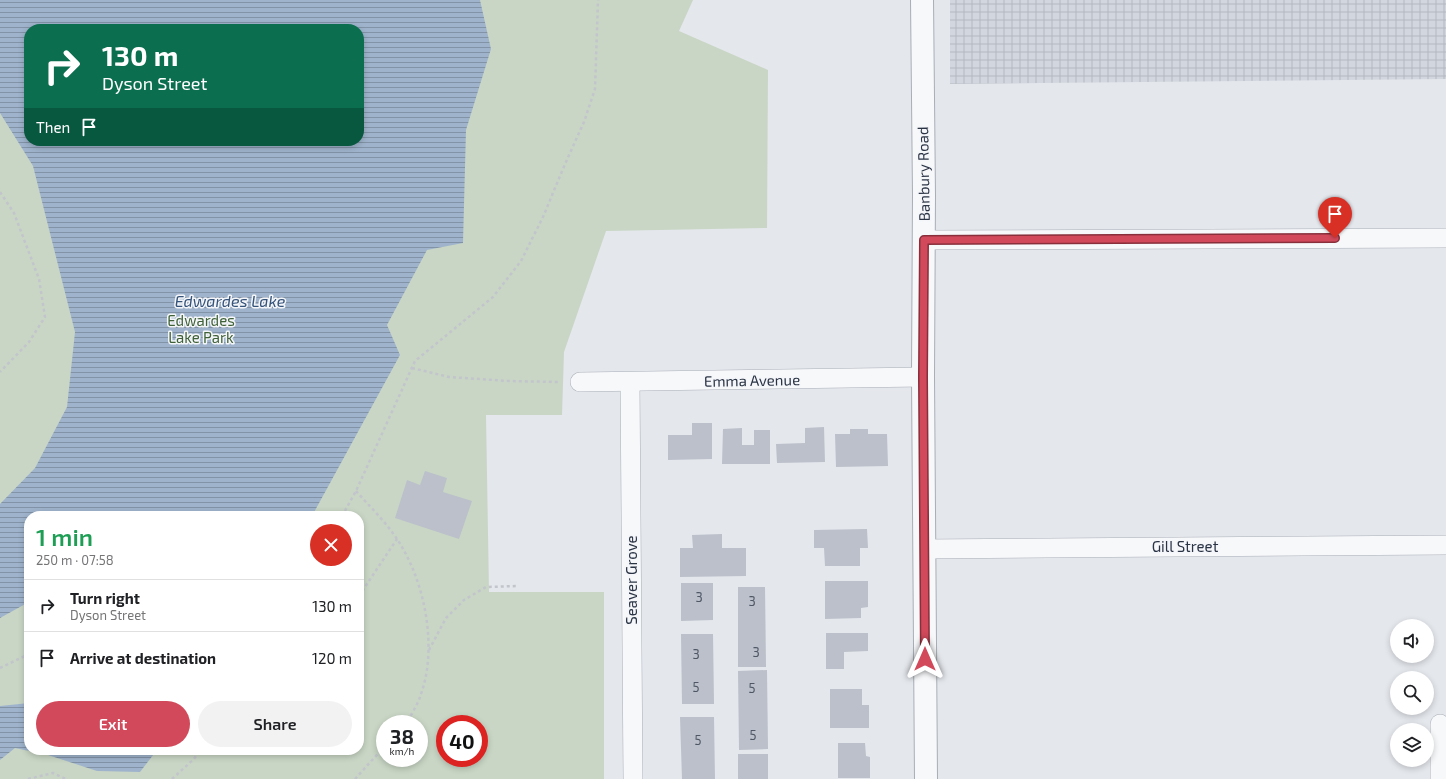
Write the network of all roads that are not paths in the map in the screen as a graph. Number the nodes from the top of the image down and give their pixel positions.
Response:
1 (922, 0) edge
2 (1446, 238) edge
3 (924, 240) junction
4 (923, 377) junction
5 (580, 382) road end
6 (630, 382) junction
7 (1446, 545) edge
8 (925, 549) junction
9 (1440, 724) dead end
10 (633, 779) edge
11 (926, 779) edge
12 (1440, 779) edge

1 - 3 street, Banbury Road
2 - 3 street
3 - 4 street, Banbury Road
4 - 6 street, Emma Avenue
4 - 8 street, Banbury Road
5 - 6 street, Emma Avenue
6 - 10 street, Seaver Grove
7 - 8 street, Gill Street
8 - 11 street, Banbury Road
9 - 12 street

